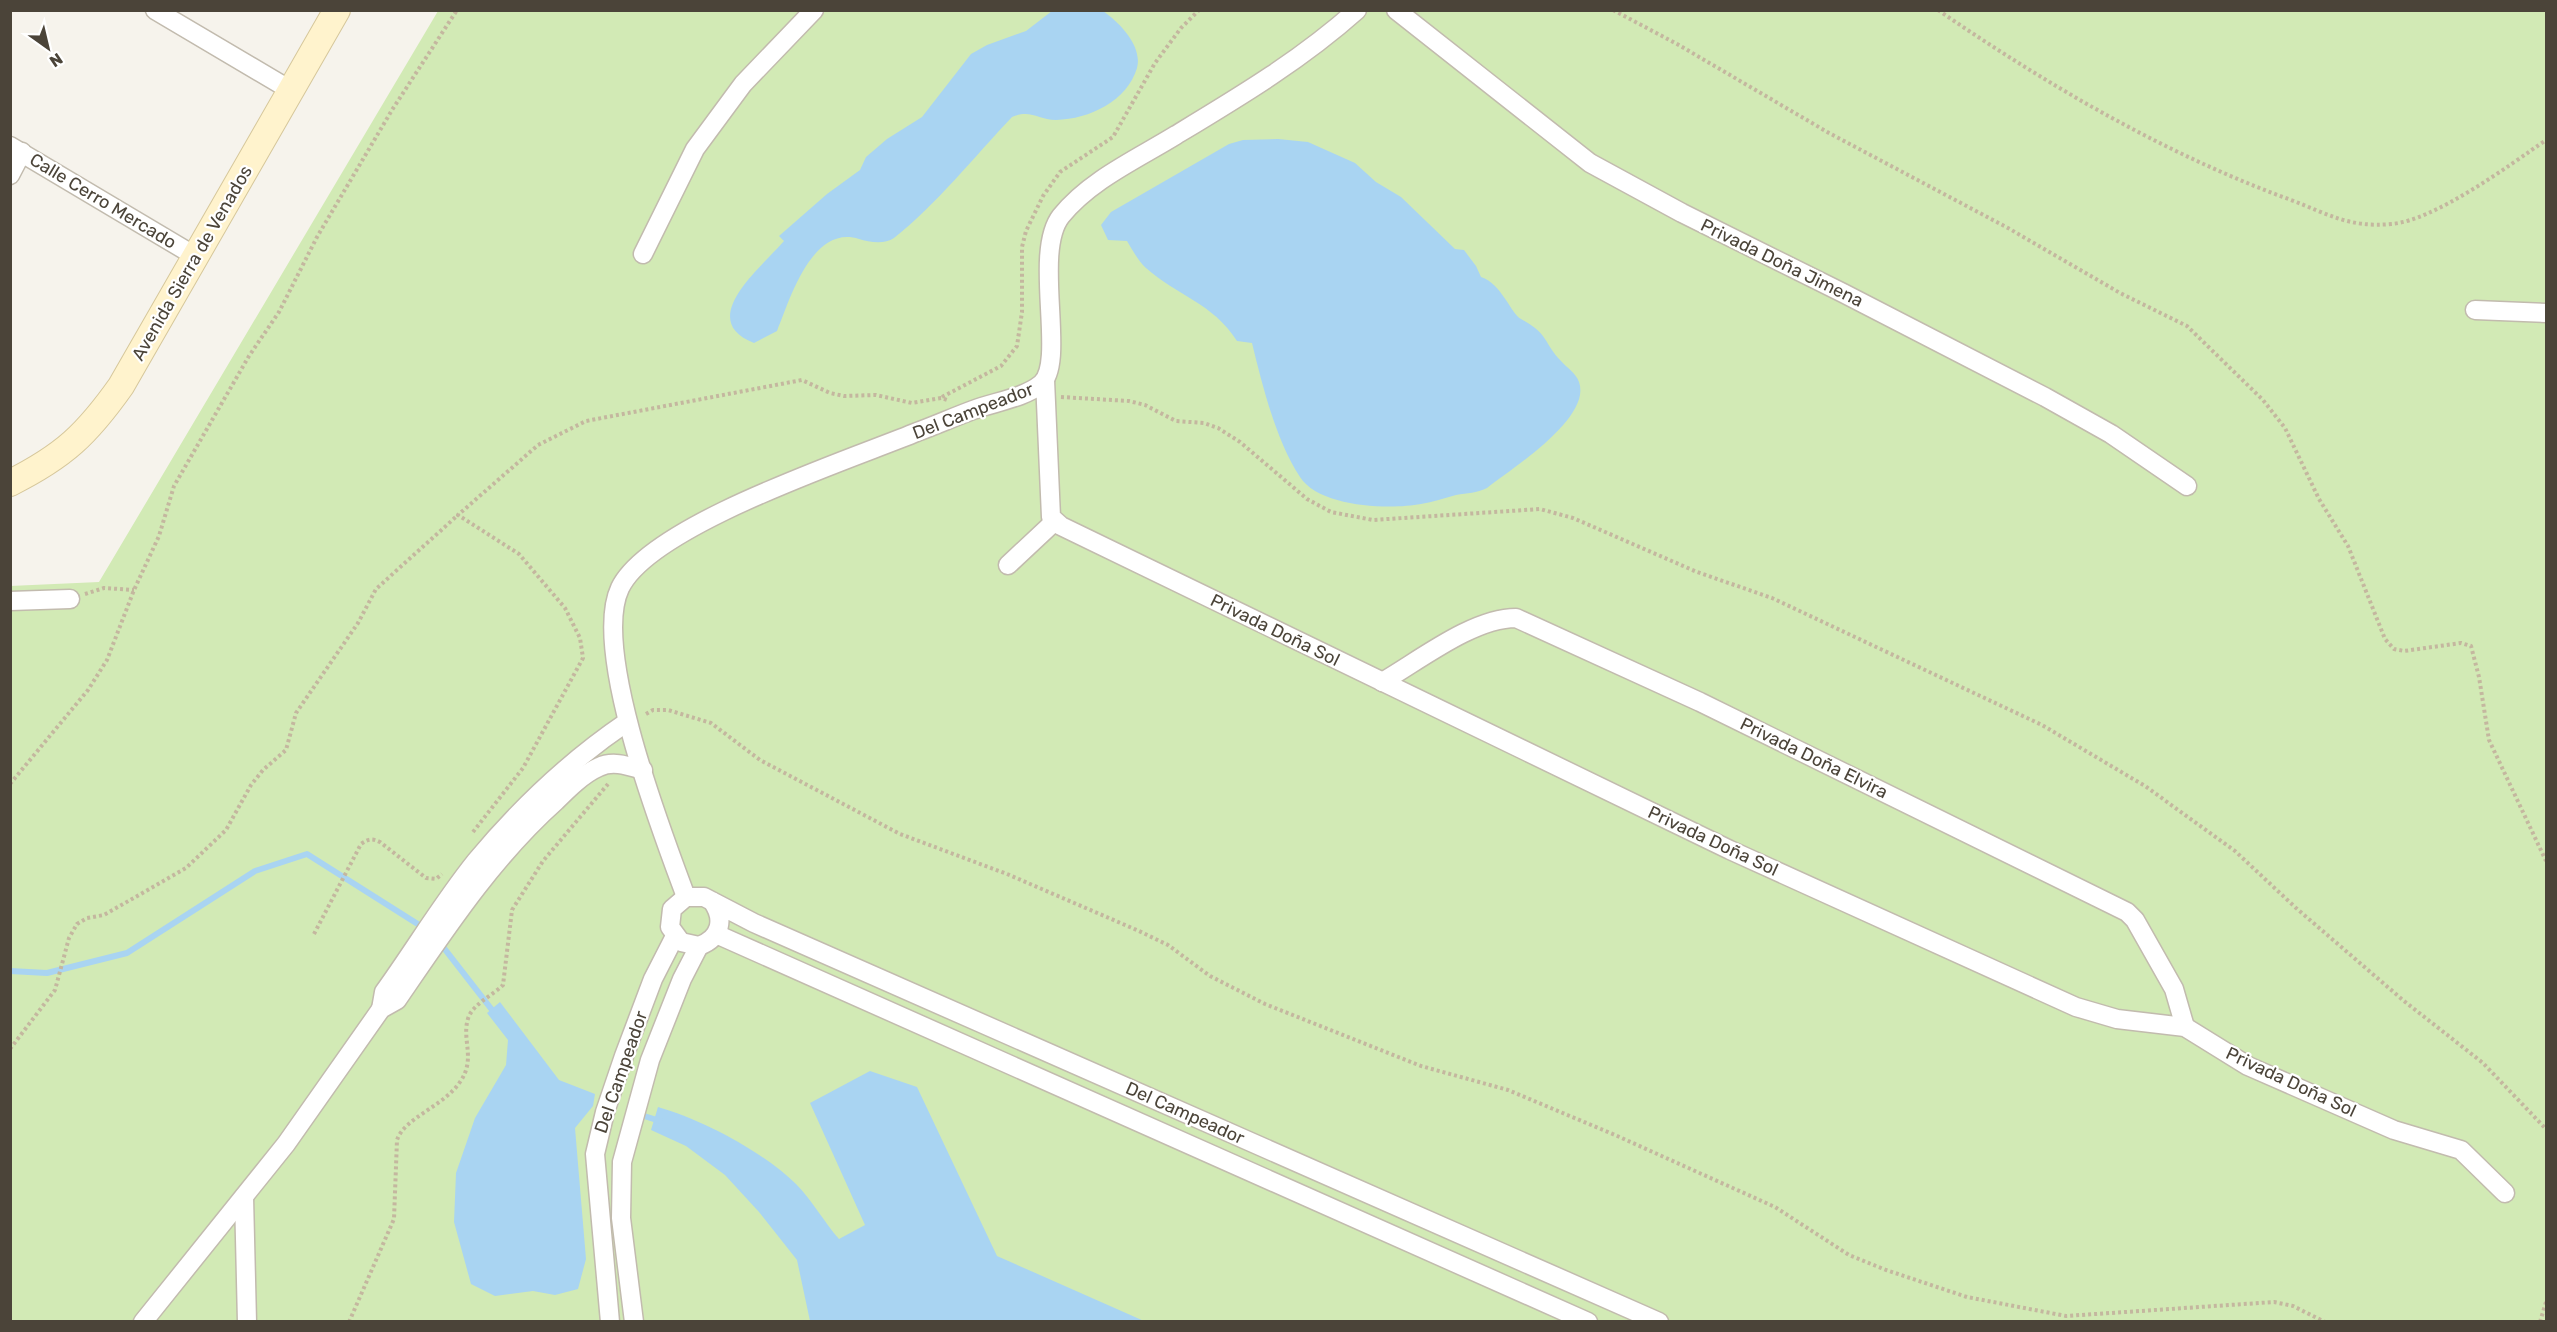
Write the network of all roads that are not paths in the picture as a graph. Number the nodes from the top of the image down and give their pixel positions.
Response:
1 (154, 10) edge
2 (337, 10) edge
3 (814, 10) edge
4 (1357, 10) edge
5 (1396, 10) edge
6 (292, 92) junction
7 (16, 149) edge
8 (10, 175) edge
9 (643, 254) dead end
10 (195, 256) junction
11 (2475, 309) dead end
12 (2547, 314) edge
13 (1045, 389) junction
14 (10, 483) edge
15 (2187, 486) dead end
16 (1054, 522) junction
17 (1008, 565) dead end
18 (70, 599) road end
19 (10, 602) edge
20 (1382, 682) junction
21 (627, 722) junction
22 (643, 770) junction
23 (686, 897) junction
24 (712, 901) junction
25 (438, 928) junction
26 (716, 934) junction
27 (675, 936) junction
28 (699, 946) junction
29 (2186, 1027) junction
30 (1031, 1045) junction
31 (1020, 1071) junction
32 (1303, 1166) junction
33 (1289, 1191) junction
34 (2505, 1193) dead end
35 (244, 1197) junction
36 (1572, 1286) junction
37 (1561, 1310) junction
38 (143, 1322) edge
39 (247, 1322) edge
40 (610, 1322) edge
41 (634, 1322) edge
42 (1588, 1322) edge
43 (1659, 1322) edge

1 - 6 street
2 - 6 street, Avenida Sierra de Venados
3 - 9 street
4 - 13 street, Del Campeador
5 - 15 street, Privada Doña Jimena
6 - 10 street, Avenida Sierra de Venados
7 - 8 street
7 - 10 street, Calle Cerro Mercado
10 - 14 street, Avenida Sierra de Venados
11 - 12 street
13 - 16 street
13 - 21 street, Del Campeador
16 - 17 street
16 - 20 street, Privada Doña Sol
18 - 19 street
20 - 29 street, Privada Doña Sol
20 - 29 street, Privada Doña Elvira
21 - 22 street, Del Campeador
21 - 25 street
22 - 23 street, Del Campeador
22 - 25 street
23 - 24 street, Del Campeador
23 - 27 street
24 - 26 street
24 - 30 street, Del Campeador
25 - 35 street
26 - 28 street, Del Campeador
26 - 31 street, Del Campeador
27 - 28 street
27 - 40 street, Del Campeador
28 - 41 street, Del Campeador
29 - 34 street, Privada Doña Sol
30 - 31 street
30 - 32 street, Del Campeador
31 - 33 street, Del Campeador
32 - 33 street
32 - 36 street, Del Campeador
33 - 37 street, Del Campeador
35 - 38 street
35 - 39 street
36 - 37 street
36 - 43 street, Del Campeador
37 - 42 street, Del Campeador

